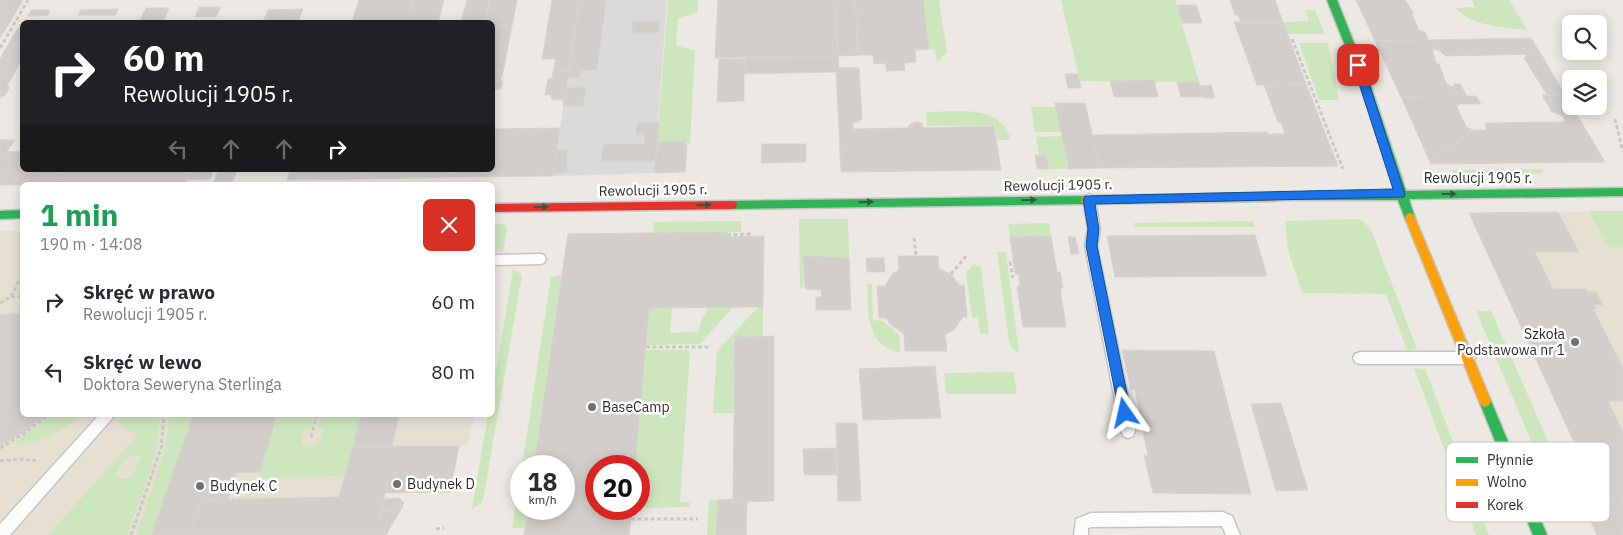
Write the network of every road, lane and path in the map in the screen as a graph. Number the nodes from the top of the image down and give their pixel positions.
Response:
1 (28, 0) edge
2 (1332, 0) edge
3 (1292, 39) dead end
4 (0, 48) edge
5 (1615, 119) dead end
6 (1623, 152) edge
7 (1343, 169) dead end
8 (1623, 192) edge
9 (1400, 194) junction
10 (1088, 199) junction
11 (495, 208) edge
12 (20, 214) edge
13 (0, 215) edge
14 (751, 234) dead end
15 (727, 235) dead end
16 (914, 238) dead end
17 (916, 256) dead end
18 (966, 256) dead end
19 (540, 259) dead end
20 (495, 260) edge
21 (1010, 262) dead end
22 (951, 274) dead end
23 (1013, 278) dead end
24 (20, 279) edge
25 (11, 297) junction
26 (20, 297) edge
27 (0, 303) edge
28 (646, 347) dead end
29 (710, 347) dead end
30 (1360, 358) dead end
31 (1468, 358) junction
32 (45, 417) edge
33 (106, 417) edge
34 (164, 417) edge
35 (317, 417) edge
36 (1128, 431) dead end
37 (312, 437) dead end
38 (1502, 442) edge
39 (0, 448) edge
40 (0, 461) edge
41 (42, 462) dead end
42 (650, 519) edge
43 (698, 519) dead end
44 (1535, 522) edge
45 (436, 528) dead end
46 (444, 528) dead end
47 (0, 535) edge
48 (131, 535) edge
49 (1081, 535) edge
50 (1233, 535) edge
51 (1540, 535) edge

1 - 4 path
2 - 9 street
3 - 7 path
5 - 6 path
9 -> 8 street, Rewolucji 1905 r.
9 - 10 street, Rewolucji 1905 r.
9 - 31 street
11 -> 10 street, Rewolucji 1905 r.
10 - 36 lane
12 - 13 street
14 - 15 path
16 - 17 path
18 - 22 path
19 - 20 lane
21 - 23 path
24 - 25 path
25 - 26 path
25 - 27 path
28 - 29 path
30 - 31 lane
31 - 38 street
32 - 39 path
33 - 47 lane
34 - 48 path
35 - 37 path
40 - 41 path
42 - 43 path
44 - 51 street
45 - 46 path
49 - 50 lane

